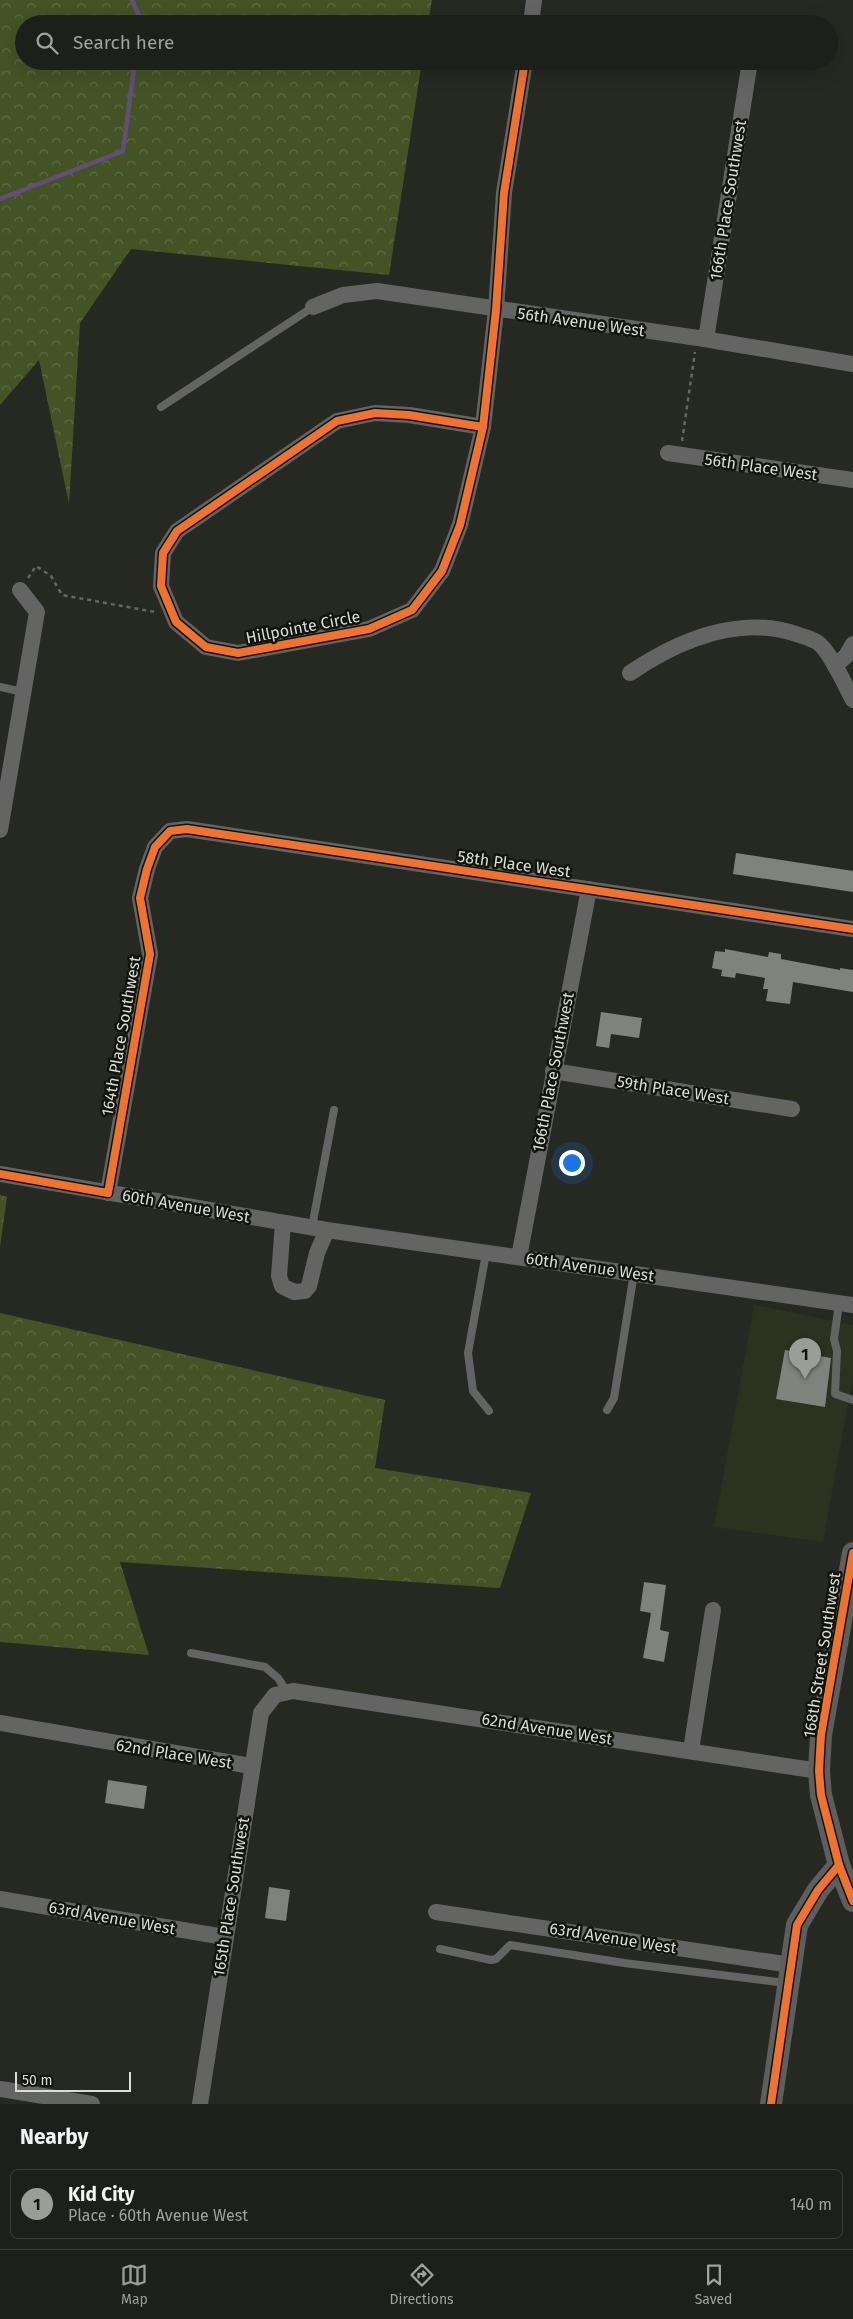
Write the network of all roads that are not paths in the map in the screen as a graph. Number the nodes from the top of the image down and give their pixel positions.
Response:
1 (534, 0) edge
2 (532, 15) edge
3 (524, 70) edge
4 (748, 70) edge
5 (313, 307) joint
6 (496, 310) junction
7 (702, 339) junction
8 (853, 364) edge
9 (161, 407) dead end
10 (483, 427) junction
11 (674, 454) road end
12 (853, 480) edge
13 (20, 590) road end
14 (853, 644) edge
15 (836, 666) junction
16 (630, 673) dead end
17 (0, 687) edge
18 (23, 692) junction
19 (853, 700) edge
20 (0, 830) edge
21 (170, 831) joint
22 (589, 888) junction
23 (853, 929) edge
24 (553, 1070) junction
25 (792, 1109) dead end
26 (334, 1110) dead end
27 (0, 1174) edge
28 (108, 1193) junction
29 (283, 1223) junction
30 (320, 1228) junction
31 (486, 1253) junction
32 (519, 1257) junction
33 (634, 1273) junction
34 (846, 1304) edge
35 (853, 1400) edge
36 (607, 1410) dead end
37 (489, 1411) dead end
38 (853, 1553) edge
39 (713, 1610) dead end
40 (192, 1653) dead end
41 (281, 1694) junction
42 (0, 1723) edge
43 (691, 1750) junction
44 (252, 1766) junction
45 (819, 1772) junction
46 (846, 1863) edge
47 (0, 1899) edge
48 (853, 1901) edge
49 (436, 1912) dead end
50 (224, 1937) junction
51 (440, 1949) dead end
52 (789, 1974) junction
53 (0, 2089) edge
54 (92, 2104) edge
55 (200, 2104) edge
56 (771, 2104) edge

1 - 2 street
3 - 6 street
4 - 7 street, 166th Place Southwest
5 - 6 street, 56th Avenue West
5 - 9 lane, 56th Avenue West
6 - 7 street, 56th Avenue West
6 - 10 street, Hillpointe Circle
7 - 8 street, 56th Avenue West
10 - 10 street, Hillpointe Circle
11 - 12 street, 56th Place West
13 - 18 street
14 - 15 street
15 - 16 street
15 - 19 street
17 - 18 lane
18 - 20 street
21 - 22 street, 58th Place West
21 - 28 street, 164th Place Southwest
22 - 23 street, 58th Place West
22 - 24 street, 166th Place Southwest
24 - 25 street, 59th Place West
24 - 32 street, 166th Place Southwest
26 - 30 lane
27 - 28 street, 60th Avenue West
28 - 29 street, 60th Avenue West
29 - 30 street, 60th Avenue West
29 - 30 street
30 - 31 street, 60th Avenue West
31 - 32 street, 60th Avenue West
31 - 37 lane
32 - 33 street, 60th Avenue West
33 - 34 street, 60th Avenue West
33 - 36 lane
34 - 35 lane
38 - 45 main road, 168th Street Southwest
39 - 43 street
40 - 41 lane
41 - 43 street, 62nd Avenue West
41 - 44 street, 165th Place Southwest
42 - 44 street, 62nd Place West
43 - 45 street, 62nd Avenue West
44 - 50 street, 165th Place Southwest
45 - 46 main road, 168th Street Southwest
46 - 48 main road, 168th Street Southwest
46 - 52 main road
47 - 50 street, 63rd Avenue West
49 - 52 street, 63rd Avenue West
50 - 55 street, 165th Place Southwest
51 - 52 lane
52 - 56 main road
53 - 54 street

